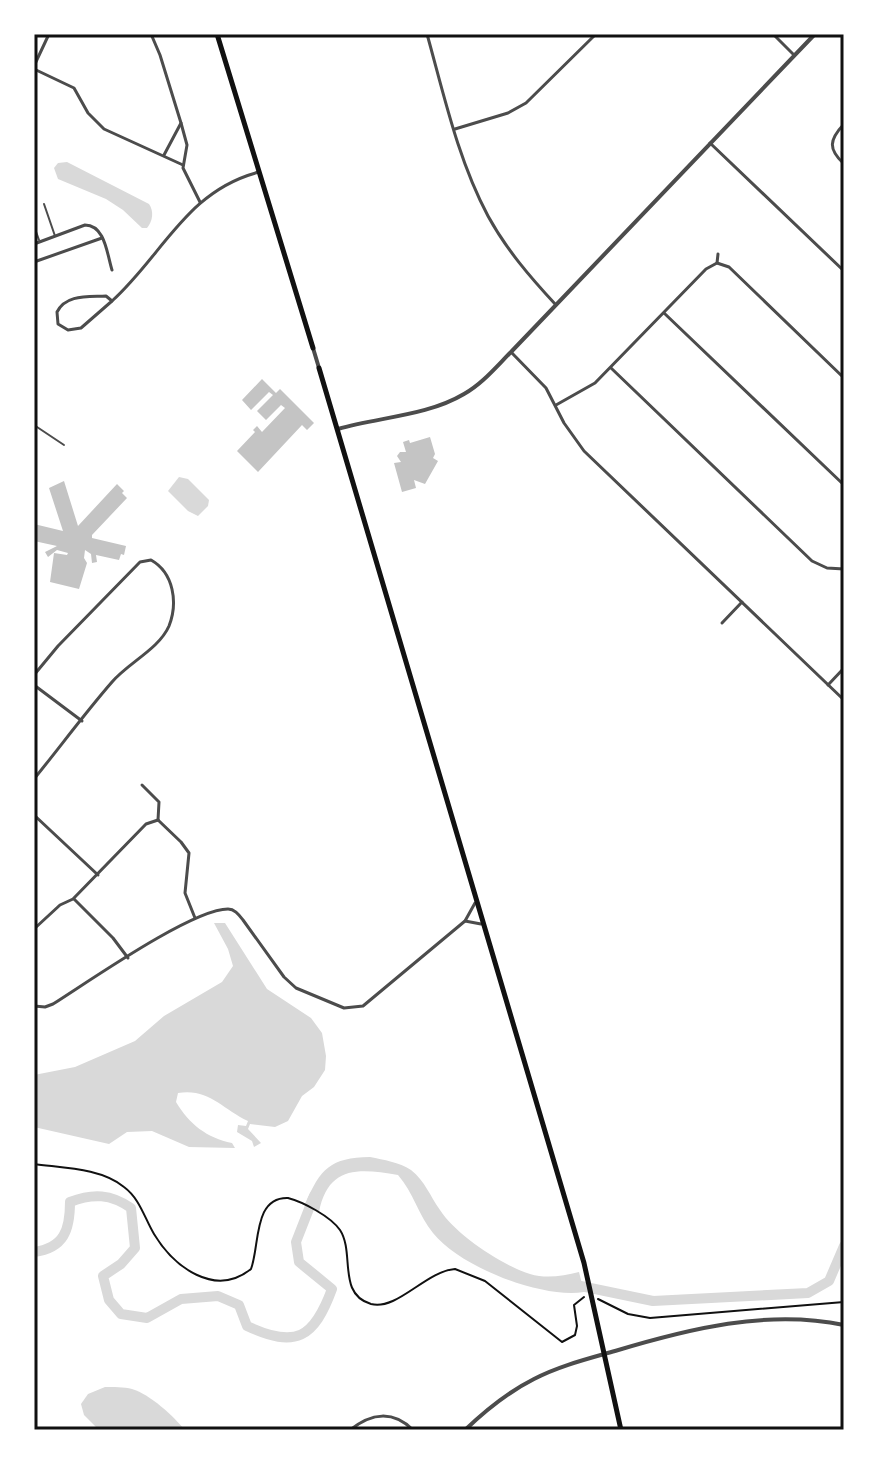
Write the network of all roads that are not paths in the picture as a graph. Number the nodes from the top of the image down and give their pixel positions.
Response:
1 (49, 34) edge
2 (151, 34) edge
3 (217, 34) edge
4 (427, 34) edge
5 (596, 34) edge
6 (773, 34) edge
7 (815, 34) edge
8 (794, 55) junction
9 (34, 68) edge
10 (181, 123) junction
11 (844, 124) edge
12 (455, 129) junction
13 (710, 143) junction
14 (825, 144) dead end
15 (831, 145) junction
16 (164, 155) junction
17 (844, 164) edge
18 (183, 165) junction
19 (259, 172) junction
20 (200, 202) junction
21 (44, 204) dead end
22 (34, 226) edge
23 (55, 236) junction
24 (102, 238) junction
25 (40, 242) junction
26 (34, 244) edge
27 (718, 254) dead end
28 (34, 262) edge
29 (717, 263) junction
30 (112, 270) dead end
31 (844, 271) edge
32 (112, 301) junction
33 (556, 305) junction
34 (664, 313) junction
35 (313, 348) joint
36 (511, 352) junction
37 (319, 368) joint
38 (611, 368) junction
39 (844, 378) edge
40 (556, 405) junction
41 (34, 425) edge
42 (338, 429) junction
43 (64, 445) dead end
44 (844, 485) edge
45 (844, 569) edge
46 (742, 602) junction
47 (722, 623) dead end
48 (844, 668) edge
49 (34, 675) edge
50 (34, 685) edge
51 (828, 685) junction
52 (844, 700) edge
53 (82, 721) junction
54 (34, 779) edge
55 (142, 785) dead end
56 (34, 815) edge
57 (158, 820) junction
58 (98, 875) junction
59 (73, 899) junction
60 (475, 903) junction
61 (195, 918) junction
62 (465, 921) junction
63 (482, 924) junction
64 (34, 929) edge
65 (128, 958) junction
66 (34, 1006) edge
67 (844, 1325) edge
68 (606, 1353) junction
69 (350, 1430) edge
70 (413, 1430) edge
71 (465, 1430) edge
72 (621, 1430) edge

1 - 9 street
2 - 10 street
3 - 19 main road
4 - 12 street
5 - 12 street
6 - 8 street
7 - 8 street
8 - 13 street
9 - 16 street
10 - 16 street
10 - 18 street
11 - 15 street
12 - 33 street
13 - 31 street
13 - 33 street
14 - 15 street
15 - 17 street
16 - 18 street
18 - 20 street
19 - 20 street
19 - 35 main road
20 - 32 street
21 - 23 lane
22 - 25 lane
23 - 24 street
23 - 25 street
24 - 28 street
24 - 30 street
25 - 26 street
27 - 29 street
29 - 34 street
29 - 39 street
32 - 32 street
33 - 36 street
34 - 38 street
34 - 44 street
35 - 37 street
36 - 40 street
36 - 42 street
37 - 42 main road
38 - 40 street
38 - 45 street
40 - 46 street
41 - 43 lane
42 - 60 main road
46 - 47 street
46 - 51 street
48 - 51 street
49 - 53 street
50 - 53 street
51 - 52 street
53 - 54 street
55 - 57 street
56 - 58 street
57 - 58 street
57 - 61 street
58 - 59 street
59 - 64 street
59 - 65 street
60 - 62 street
60 - 63 main road
61 - 62 street
61 - 65 street
62 - 63 street
63 - 68 main road
65 - 66 street
67 - 68 street
68 - 71 street
68 - 72 main road
69 - 70 street

